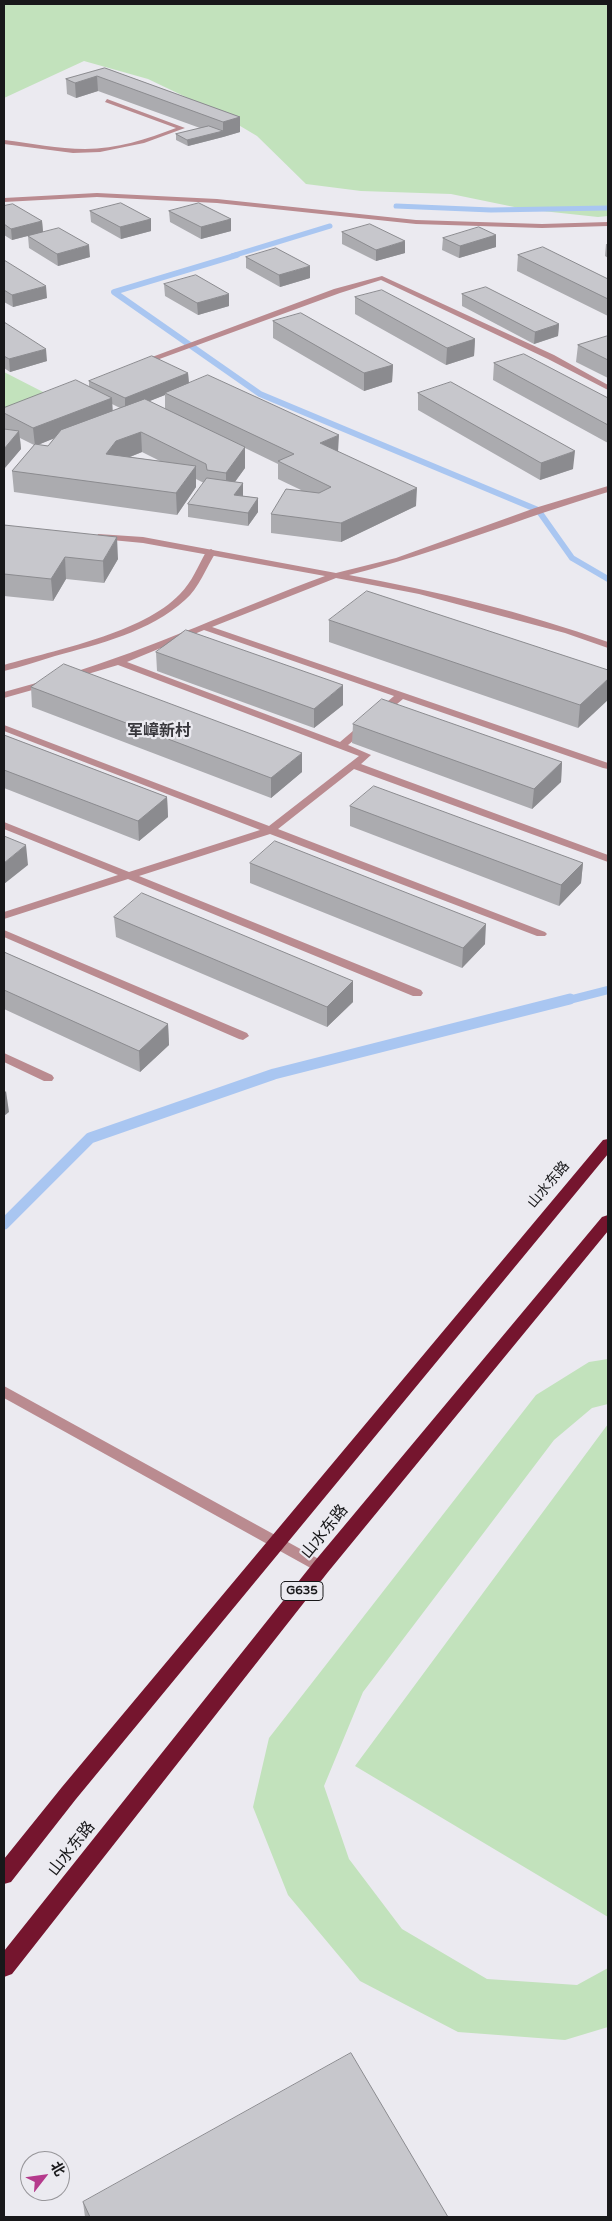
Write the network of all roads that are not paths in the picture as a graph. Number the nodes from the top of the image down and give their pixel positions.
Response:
1 (107, 101) edge
2 (4, 142) edge
3 (4, 200) edge
4 (608, 224) edge
5 (133, 366) edge
6 (608, 388) edge
7 (608, 489) edge
8 (88, 534) edge
9 (211, 552) junction
10 (334, 576) junction
11 (204, 627) junction
12 (608, 644) edge
13 (118, 662) junction
14 (4, 668) edge
15 (401, 694) junction
16 (4, 695) edge
17 (4, 728) edge
18 (341, 746) junction
19 (353, 765) junction
20 (607, 766) dead end
21 (4, 825) edge
22 (270, 830) junction
23 (608, 859) edge
24 (129, 876) junction
25 (4, 916) edge
26 (4, 933) edge
27 (541, 934) dead end
28 (417, 993) dead end
29 (242, 1036) dead end
30 (4, 1057) edge
31 (48, 1078) dead end
32 (608, 1144) edge
33 (608, 1221) edge
34 (4, 1391) edge
35 (277, 1542) junction
36 (321, 1567) junction
37 (4, 1875) edge
38 (4, 1967) edge

1 - 2 street
3 - 4 street
5 - 6 street
7 - 10 street
8 - 9 street
9 - 10 street
9 - 14 street
10 - 11 street
10 - 12 street
11 - 13 street
11 - 15 street
13 - 16 street
13 - 18 street
15 - 18 street
15 - 20 street
17 - 22 street
18 - 19 street
19 - 22 street
19 - 23 street
21 - 24 street
22 - 24 street
22 - 27 street
24 - 25 street
24 - 28 street
26 - 29 street
30 - 31 street
32 - 35 highway, 山水东路
33 - 36 highway, 山水东路 / G635
34 - 35 street
35 - 36 street
35 - 37 highway, 山水东路
36 - 38 highway, 山水东路 / G635

